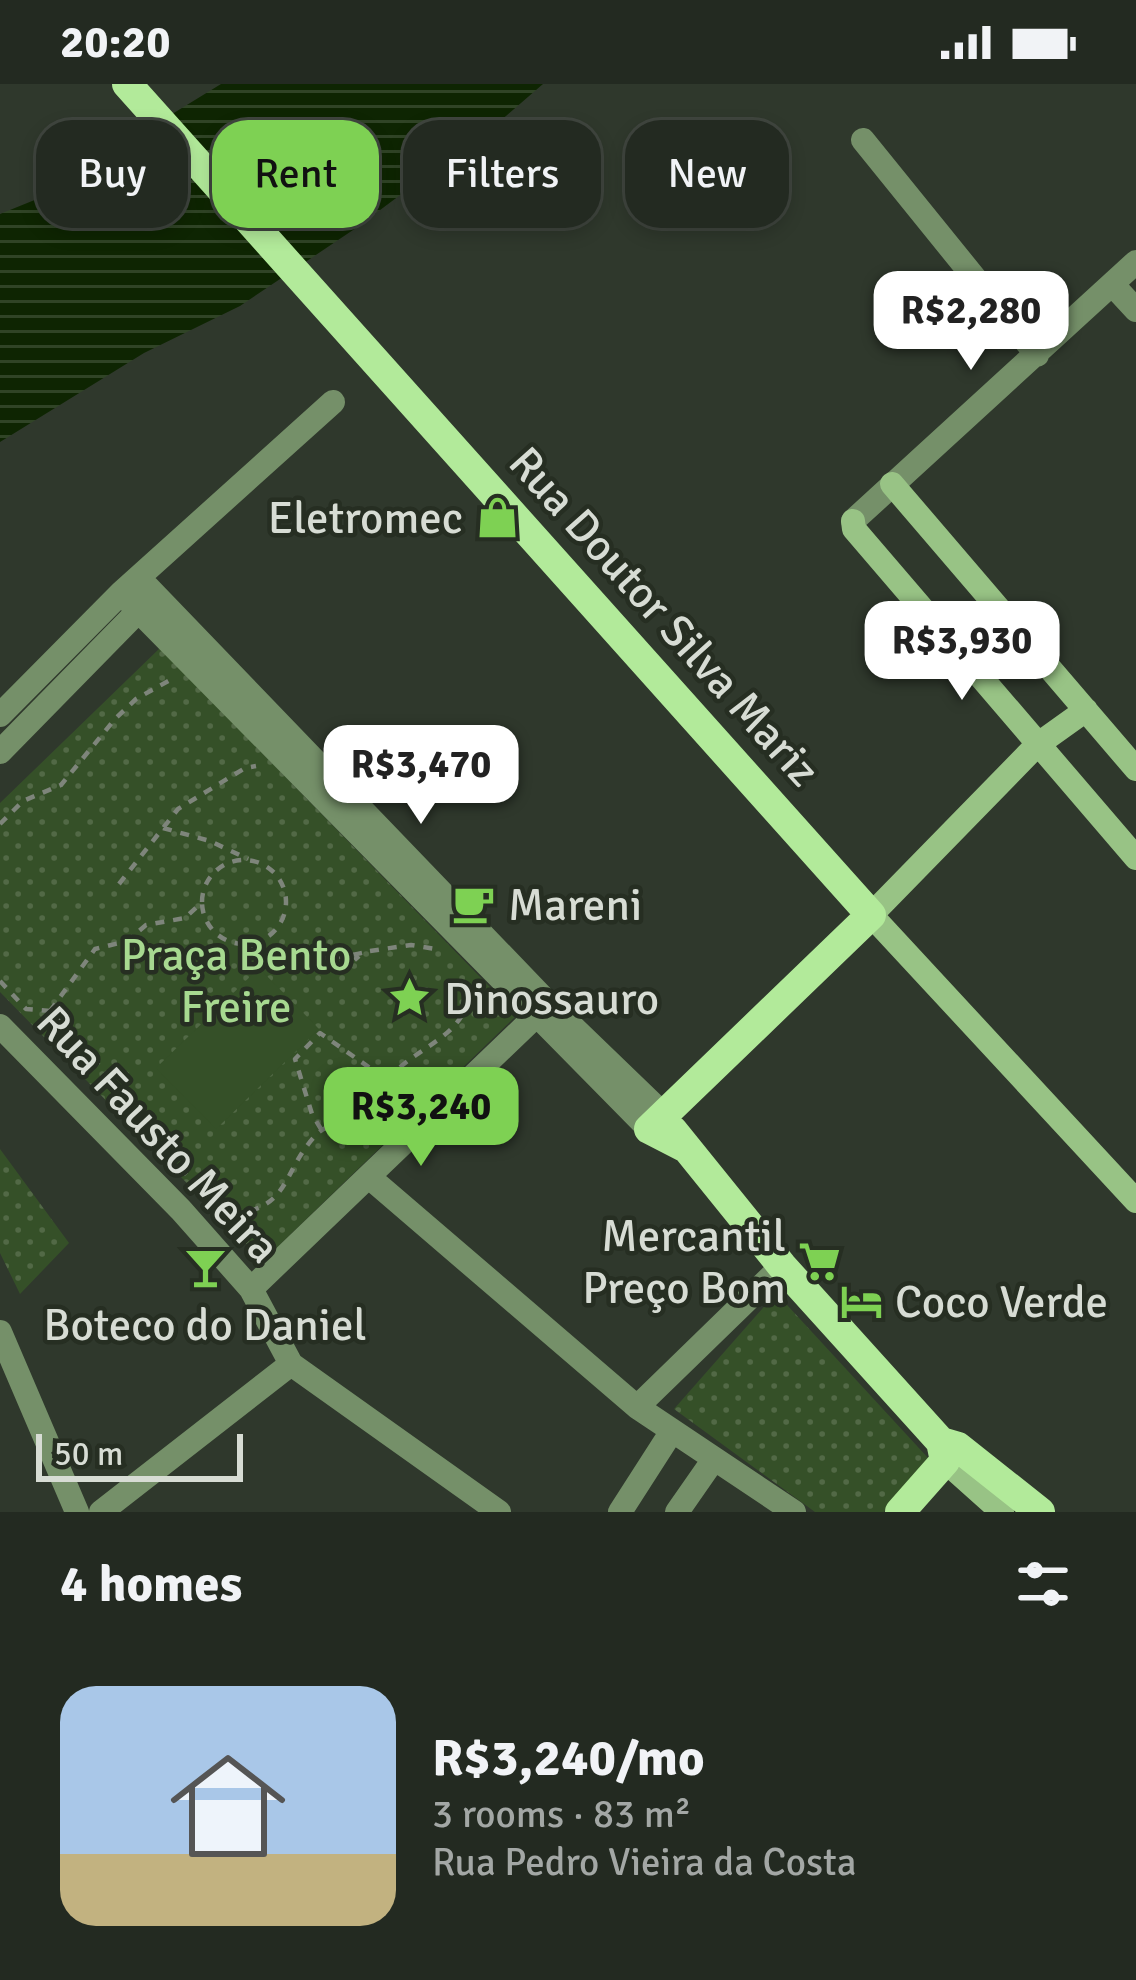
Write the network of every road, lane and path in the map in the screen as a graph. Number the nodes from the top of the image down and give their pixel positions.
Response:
1 (128, 86) edge
2 (863, 140) dead end
3 (1136, 262) edge
4 (1112, 284) junction
5 (1136, 310) edge
6 (1037, 355) junction
7 (334, 402) dead end
8 (892, 484) junction
9 (138, 594) junction
10 (181, 683) dead end
11 (1086, 710) junction
12 (0, 715) edge
13 (1037, 745) junction
14 (248, 751) dead end
15 (0, 752) edge
16 (1136, 769) edge
17 (0, 824) edge
18 (164, 828) junction
19 (1136, 858) edge
20 (251, 860) junction
21 (119, 884) dead end
22 (201, 903) junction
23 (872, 915) junction
24 (433, 937) dead end
25 (245, 944) junction
26 (370, 951) junction
27 (341, 972) dead end
28 (0, 981) edge
29 (469, 981) dead end
30 (542, 1010) junction
31 (50, 1011) junction
32 (0, 1026) edge
33 (392, 1075) junction
34 (656, 1122) junction
35 (321, 1130) junction
36 (370, 1177) junction
37 (1136, 1202) edge
38 (782, 1266) junction
39 (251, 1288) junction
40 (0, 1332) edge
41 (291, 1364) junction
42 (637, 1407) junction
43 (672, 1431) junction
44 (948, 1450) junction
45 (714, 1459) junction
46 (77, 1512) edge
47 (101, 1512) edge
48 (499, 1512) edge
49 (620, 1512) edge
50 (677, 1512) edge
51 (794, 1512) edge
52 (900, 1512) edge
53 (1002, 1512) edge
54 (1040, 1512) edge

1 - 23 main road, Rua Doutor Silva Mariz
2 - 6 street
3 - 4 street
4 - 5 street
4 - 6 street
6 - 8 street
7 - 9 street
8 - 11 street
8 - 13 street
9 - 12 street
9 - 15 street
9 - 30 street
10 - 17 path
11 - 13 street
11 - 16 street
13 - 19 street
13 - 23 street
14 - 18 path
18 - 20 path
18 - 21 path
20 - 22 path
20 - 25 path
22 - 25 path
22 - 31 path
23 - 34 main road
23 - 37 street, Rua Doutor Silva Mariz
24 - 26 path
25 - 26 path
26 - 27 path
28 - 31 path
29 - 33 path
30 - 34 street
30 - 36 street
31 - 35 path
32 - 39 street, Rua Fausto Meira
33 - 35 path
33 - 35 path
34 - 38 main road
36 - 39 street
36 - 42 street
38 - 42 street
38 - 44 main road
39 - 41 street, Rua Fausto Meira
40 - 46 street
41 - 47 street
41 - 48 street
42 - 43 street
43 - 45 street
43 - 49 street
44 - 52 main road
44 - 53 street
44 - 54 main road
45 - 50 street
45 - 51 street

